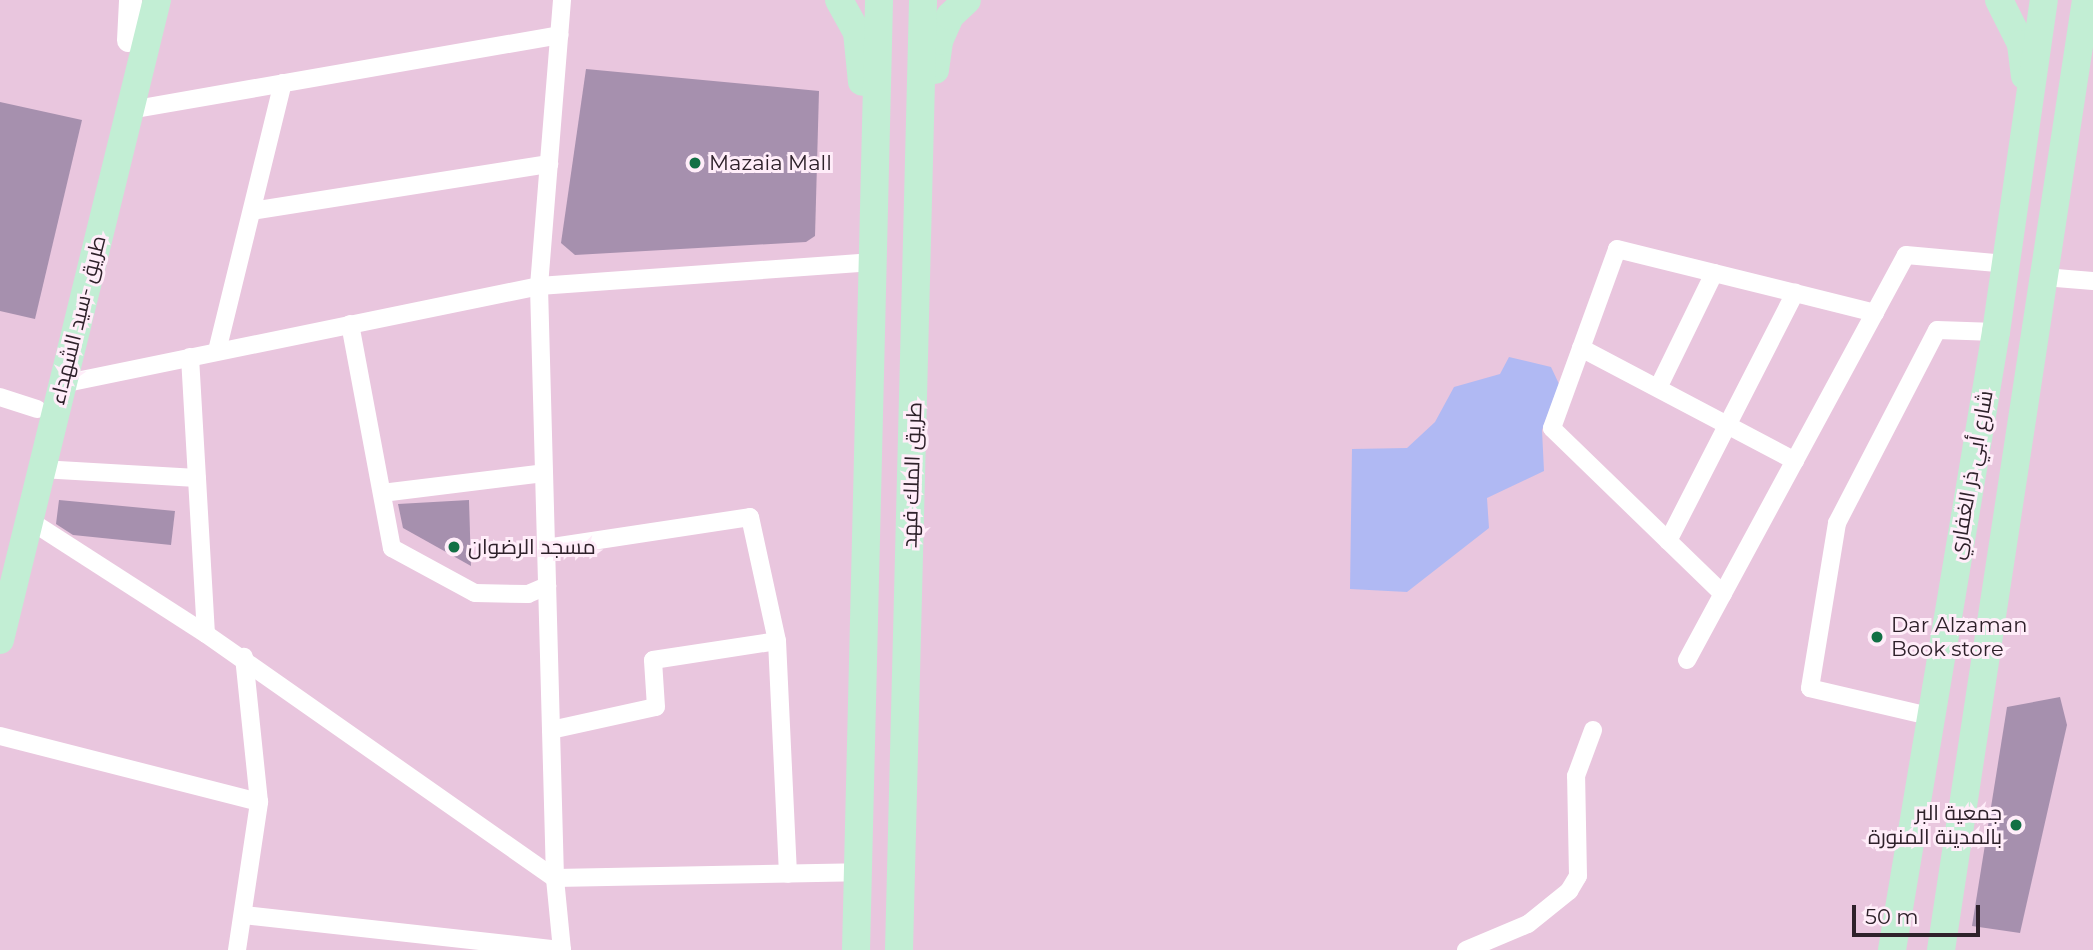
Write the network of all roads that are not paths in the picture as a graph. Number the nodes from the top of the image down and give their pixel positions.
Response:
1 (130, 0) edge
2 (137, 0) edge
3 (157, 0) edge
4 (170, 0) edge
5 (562, 0) edge
6 (839, 0) edge
7 (879, 0) edge
8 (923, 0) edge
9 (967, 0) edge
10 (1999, 0) edge
11 (2045, 0) edge
12 (2087, 0) edge
13 (559, 35) junction
14 (2093, 39) edge
15 (137, 43) junction
16 (2077, 62) junction
17 (283, 83) junction
18 (130, 110) junction
19 (2029, 110) junction
20 (549, 164) junction
21 (874, 201) junction
22 (919, 205) junction
23 (252, 211) junction
24 (873, 262) junction
25 (2006, 264) junction
26 (1714, 273) junction
27 (2044, 277) junction
28 (2093, 281) edge
29 (539, 286) junction
30 (1795, 293) junction
31 (1875, 313) junction
32 (350, 324) junction
33 (1996, 332) junction
34 (1581, 348) junction
35 (218, 351) junction
36 (190, 357) junction
37 (62, 384) junction
38 (1658, 388) junction
39 (0, 397) edge
40 (37, 409) junction
41 (1728, 425) junction
42 (1795, 461) junction
43 (41, 469) junction
44 (544, 473) junction
45 (197, 478) junction
46 (382, 493) junction
47 (29, 520) junction
48 (1668, 541) junction
49 (546, 548) junction
50 (0, 558) edge
51 (547, 586) junction
52 (1723, 594) junction
53 (206, 634) junction
54 (0, 640) edge
55 (777, 641) junction
56 (244, 657) junction
57 (1687, 660) dead end
58 (1929, 716) junction
59 (551, 730) junction
60 (1592, 730) dead end
61 (0, 736) edge
62 (259, 802) junction
63 (858, 872) junction
64 (788, 874) junction
65 (555, 878) junction
66 (244, 915) junction
67 (237, 950) edge
68 (562, 950) edge
69 (856, 950) edge
70 (899, 950) edge
71 (1466, 950) edge
72 (1892, 950) edge
73 (1941, 950) edge

1 - 15 street
2 - 15 main road, طريق -سيد الشهداء
3 - 15 main road, طريق -سيد الشهداء
4 - 15 street
5 - 13 street
6 - 21 main road
7 - 21 main road, طريق الملك فهد
8 - 22 main road, طريق الملك فهد
9 - 22 main road
10 - 19 main road
11 - 19 main road, شارع أبي ذر الغفاري
12 - 16 main road, شارع أبي ذر الغفاري
13 - 17 street
13 - 20 street
14 - 16 main road
15 - 18 main road, طريق -سيد الشهداء
15 - 40 main road, طريق -سيد الشهداء
16 - 27 main road, شارع أبي ذر الغفاري
17 - 18 street
17 - 23 street
18 - 37 main road, طريق -سيد الشهداء
19 - 25 main road, شارع أبي ذر الغفاري
20 - 23 street
20 - 29 street
21 - 24 main road, طريق الملك فهد
22 - 70 main road, طريق الملك فهد
23 - 35 street
24 - 29 street
24 - 63 main road, طريق الملك فهد
25 - 31 street
25 - 33 main road, شارع أبي ذر الغفاري
26 - 30 street
26 - 34 street
26 - 38 street
27 - 28 street
27 - 73 main road, شارع أبي ذر الغفاري
29 - 32 street
29 - 44 street
30 - 31 street
30 - 41 street
31 - 42 street
32 - 35 street
32 - 46 street
33 - 58 main road, شارع أبي ذر الغفاري
33 - 58 street
34 - 38 street
34 - 48 street
35 - 36 street
36 - 37 street
36 - 45 street
37 - 43 main road, طريق -سيد الشهداء
38 - 41 street
39 - 40 street
40 - 50 main road, طريق -سيد الشهداء
41 - 42 street
41 - 48 street
42 - 52 street
43 - 45 street
43 - 47 main road, طريق -سيد الشهداء
44 - 46 street
44 - 49 street
45 - 53 street
46 - 51 street
47 - 53 street
47 - 54 main road, طريق -سيد الشهداء
48 - 52 street
49 - 51 street
49 - 55 street
51 - 59 street
52 - 57 street
53 - 56 street
55 - 59 street
55 - 64 street
56 - 62 street
56 - 65 street
58 - 72 main road, شارع أبي ذر الغفاري
59 - 65 street
60 - 71 street
61 - 62 street
62 - 66 street
63 - 64 street
63 - 69 main road, طريق الملك فهد
64 - 65 street
65 - 68 street
66 - 67 street
66 - 68 street

